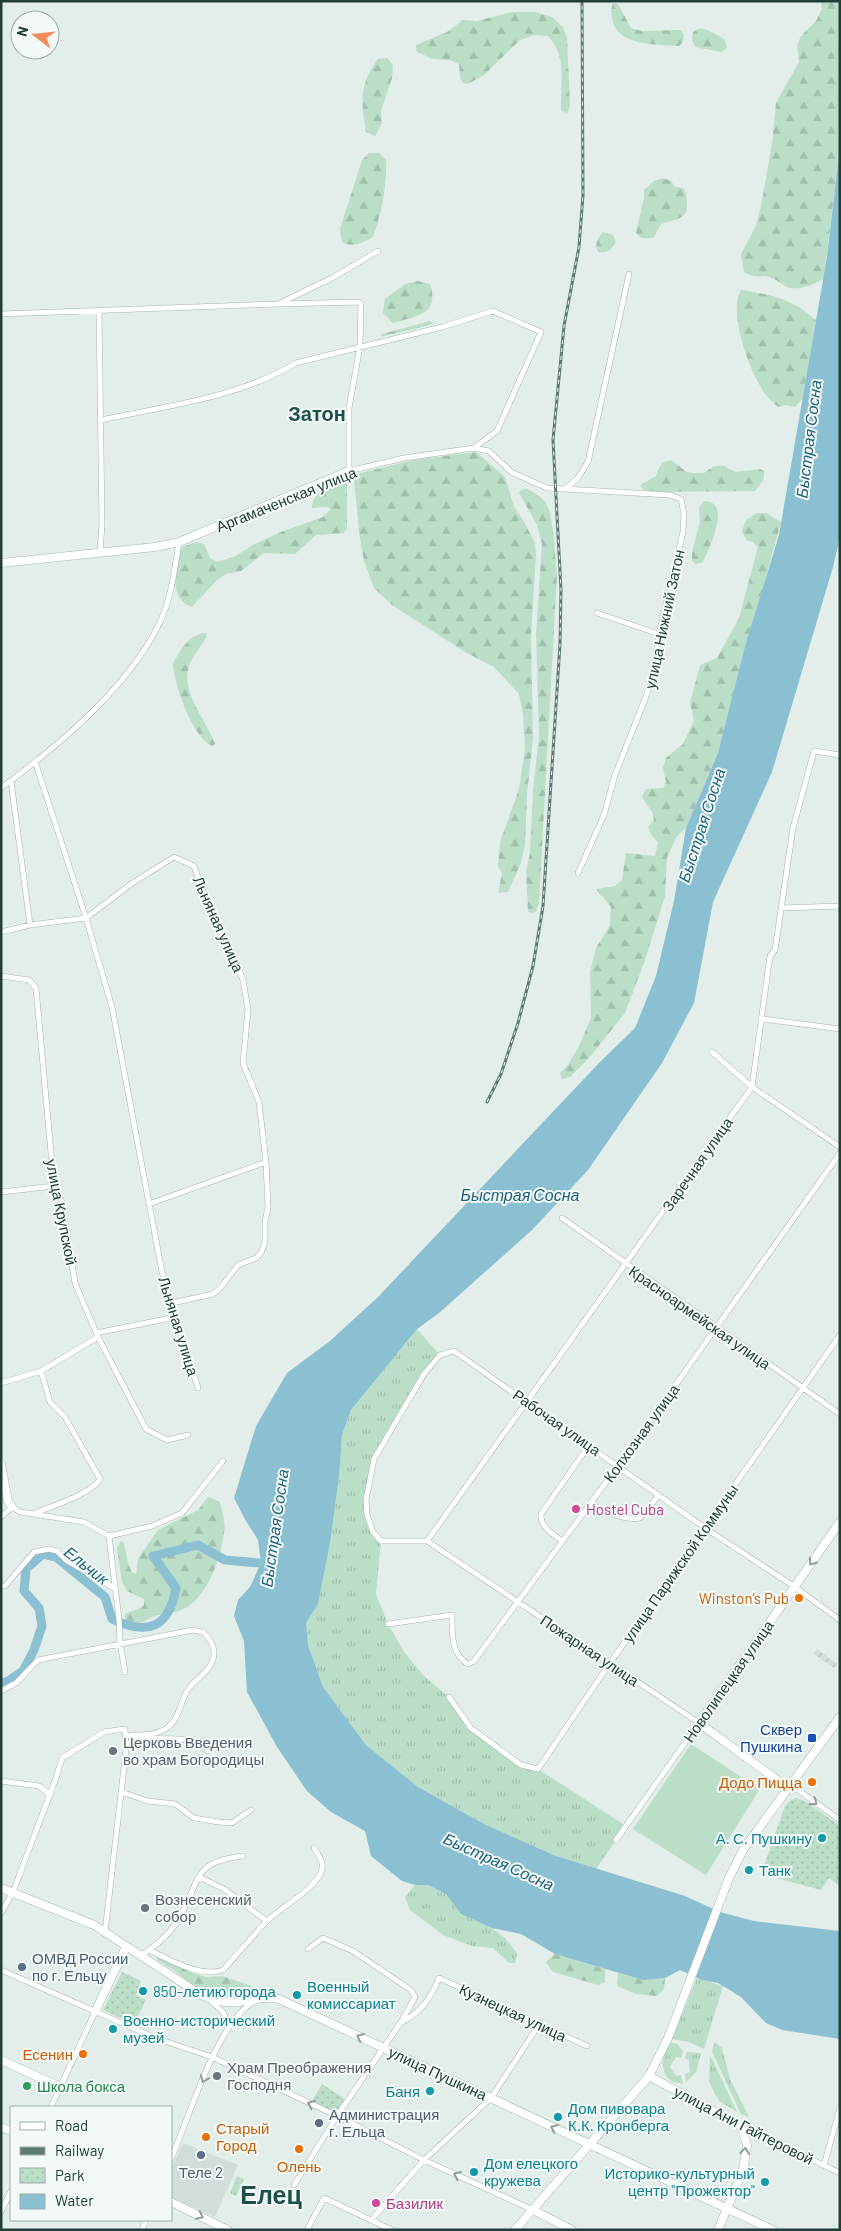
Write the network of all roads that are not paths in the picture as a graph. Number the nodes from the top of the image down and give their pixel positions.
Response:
1 (378, 251) dead end
2 (629, 274) dead end
3 (278, 304) junction
4 (99, 310) junction
5 (1, 314) edge
6 (360, 346) junction
7 (101, 420) junction
8 (474, 448) junction
9 (350, 471) junction
10 (566, 488) junction
11 (179, 542) junction
12 (100, 553) junction
13 (1, 563) edge
14 (597, 612) dead end
15 (659, 634) junction
16 (840, 755) edge
17 (35, 761) junction
18 (11, 781) junction
19 (1, 788) edge
20 (578, 873) dead end
21 (840, 906) edge
22 (782, 908) junction
23 (86, 918) junction
24 (30, 924) junction
25 (1, 932) edge
26 (1, 976) edge
27 (762, 1019) junction
28 (840, 1029) edge
29 (712, 1052) dead end
30 (752, 1087) junction
31 (840, 1146) edge
32 (840, 1153) edge
33 (266, 1162) junction
34 (54, 1186) junction
35 (1, 1192) edge
36 (149, 1204) junction
37 (562, 1218) dead end
38 (626, 1265) junction
39 (172, 1303) junction
40 (176, 1317) junction
41 (716, 1328) junction
42 (97, 1335) junction
43 (840, 1335) edge
44 (41, 1371) junction
45 (1, 1383) edge
46 (802, 1387) junction
47 (198, 1388) dead end
48 (528, 1403) junction
49 (840, 1414) edge
50 (188, 1435) dead end
51 (589, 1445) junction
52 (223, 1461) dead end
53 (1, 1464) edge
54 (618, 1466) junction
55 (2, 1480) edge
56 (659, 1494) junction
57 (590, 1504) junction
58 (12, 1507) junction
59 (33, 1514) junction
60 (1, 1517) edge
61 (840, 1522) edge
62 (705, 1528) junction
63 (108, 1536) junction
64 (427, 1541) junction
65 (562, 1541) junction
66 (1, 1586) edge
67 (795, 1587) junction
68 (116, 1589) junction
69 (519, 1603) junction
70 (840, 1620) edge
71 (388, 1624) dead end
72 (120, 1643) junction
73 (610, 1662) junction
74 (125, 1672) dead end
75 (1, 1691) edge
76 (449, 1697) dead end
77 (840, 1717) edge
78 (699, 1723) junction
79 (126, 1736) junction
80 (126, 1750) junction
81 (208, 1751) dead end
82 (1, 1781) edge
83 (788, 1788) junction
84 (121, 1792) junction
85 (49, 1794) junction
86 (251, 1810) dead end
87 (840, 1820) edge
88 (616, 1840) dead end
89 (314, 1848) dead end
90 (242, 1856) dead end
91 (199, 1877) junction
92 (1, 1888) edge
93 (13, 1892) junction
94 (1, 1914) edge
95 (267, 1921) junction
96 (105, 1932) junction
97 (126, 1947) junction
98 (308, 1949) dead end
99 (149, 1950) junction
100 (140, 1956) junction
101 (1, 1970) edge
102 (208, 1998) junction
103 (261, 1999) junction
104 (95, 2012) junction
105 (401, 2022) junction
106 (540, 2023) junction
107 (229, 2025) junction
108 (587, 2046) dead end
109 (383, 2048) junction
110 (212, 2057) junction
111 (1, 2060) edge
112 (649, 2076) junction
113 (60, 2087) junction
114 (491, 2098) junction
115 (51, 2106) edge
116 (840, 2108) edge
117 (337, 2116) junction
118 (741, 2126) junction
119 (589, 2144) junction
120 (172, 2157) edge
121 (424, 2160) junction
122 (824, 2165) junction
123 (840, 2173) edge
124 (294, 2185) dead end
125 (10, 2193) edge
126 (172, 2202) edge
127 (728, 2209) junction
128 (533, 2210) junction
129 (1, 2212) edge
130 (372, 2219) junction
131 (228, 2230) edge
132 (307, 2230) edge
133 (392, 2230) edge
134 (515, 2230) edge
135 (572, 2230) edge
136 (718, 2230) edge
137 (773, 2230) edge

1 - 3 street
2 - 10 street
3 - 4 street
3 - 6 street
4 - 5 street
4 - 7 street
6 - 7 street
6 - 8 street
6 - 9 street
7 - 12 street
8 - 9 street, Аргамаченская улица
8 - 10 street
9 - 11 street, Аргамаченская улица
10 - 15 street, улица Нижний Затон
11 - 12 street, Аргамаченская улица
11 - 17 street
12 - 13 street, Аргамаченская улица
14 - 15 street
15 - 20 street, улица Нижний Затон
16 - 22 street, Заречная улица
17 - 18 street
17 - 23 street, Льняная улица
18 - 19 street
18 - 24 street
21 - 22 street
22 - 27 street, Заречная улица
23 - 24 street
23 - 33 street, Льняная улица
23 - 36 street, Льняная улица
24 - 25 street
26 - 34 street, улица Крупской
27 - 28 street
27 - 30 street, Заречная улица
29 - 30 street
30 - 31 street
30 - 38 street, Заречная улица
32 - 41 street, Колхозная улица
33 - 36 street
33 - 39 street
34 - 35 street
34 - 42 street, улица Крупской
36 - 39 street, Льняная улица
37 - 38 street, Красноармейская улица
38 - 41 street, Красноармейская улица
38 - 48 street, Заречная улица
39 - 40 street, Льняная улица
40 - 42 street
40 - 47 street, Льняная улица
41 - 46 street, Красноармейская улица
41 - 54 street, Колхозная улица
42 - 44 street
42 - 50 street, улица Крупской
43 - 46 street, улица Парижской Коммуны
44 - 45 street
44 - 59 street
46 - 49 street, Красноармейская улица
46 - 62 street, улица Парижской Коммуны
48 - 51 street, Рабочая улица
48 - 64 street, Заречная улица
48 - 64 street, Рабочая улица
51 - 54 street, Рабочая улица
51 - 65 street
52 - 63 street
53 - 55 street
54 - 56 street, Рабочая улица
54 - 57 street, Колхозная улица
55 - 58 street
56 - 57 street
56 - 62 street, Рабочая улица
57 - 65 street, Колхозная улица
58 - 59 street
58 - 60 street
59 - 63 street
61 -> 67 street, Новолипецкая улица
62 - 67 street, Рабочая улица
62 - 73 street, улица Парижской Коммуны
63 - 68 street
64 - 69 street, Пожарная улица
65 - 69 street, Колхозная улица
66 - 68 street
67 - 70 street, Рабочая улица
67 - 78 street, Новолипецкая улица
68 - 72 street
69 - 71 street, Колхозная улица
69 - 73 street, Пожарная улица
72 - 74 street
72 - 75 street
72 - 79 street
73 - 76 street, улица Парижской Коммуны
73 - 78 street, Пожарная улица
77 - 83 street
78 - 83 street, Пожарная улица
78 - 88 street, Новолипецкая улица
79 - 80 street
79 - 85 street
80 - 81 street
80 - 84 street
82 - 85 street
83 -> 87 street
83 - 112 street
84 - 86 street
84 - 96 street
85 - 93 street
89 - 95 street
90 - 91 street
91 - 95 street
91 - 99 street
92 - 93 street, улица Пушкина
93 - 94 street
93 - 96 street, улица Пушкина
95 - 99 street
96 - 97 street, улица Пушкина
97 - 100 street, улица Пушкина
97 - 104 street
98 - 105 street
99 - 100 street
100 - 102 street, улица Пушкина
101 - 104 street
102 - 103 street, улица Пушкина
102 - 107 street
103 - 107 street
109 -> 103 street, улица Пушкина
104 - 110 street
104 - 113 street
105 - 106 street, Кузнецкая улица
105 - 109 street
106 - 108 street, Кузнецкая улица
106 - 114 street
107 - 110 street
109 - 114 street, улица Пушкина
109 - 117 street
117 -> 110 street
110 -> 120 street
111 - 113 street
112 - 118 street, улица Ани Гайтеровой
112 - 119 street
113 - 115 street
119 -> 114 street, улица Пушкина
114 - 121 street
116 - 122 street
117 - 121 street
117 - 124 street
118 - 122 street, улица Ани Гайтеровой
127 -> 118 street
119 - 127 street, улица Пушкина
119 - 128 street
128 -> 121 street
121 - 130 street
122 - 123 street, улица Ани Гайтеровой
125 - 129 street
126 -> 131 street
127 - 136 street
127 - 137 street, улица Пушкина
128 - 134 street
128 - 135 street
130 - 132 street
130 - 133 street

